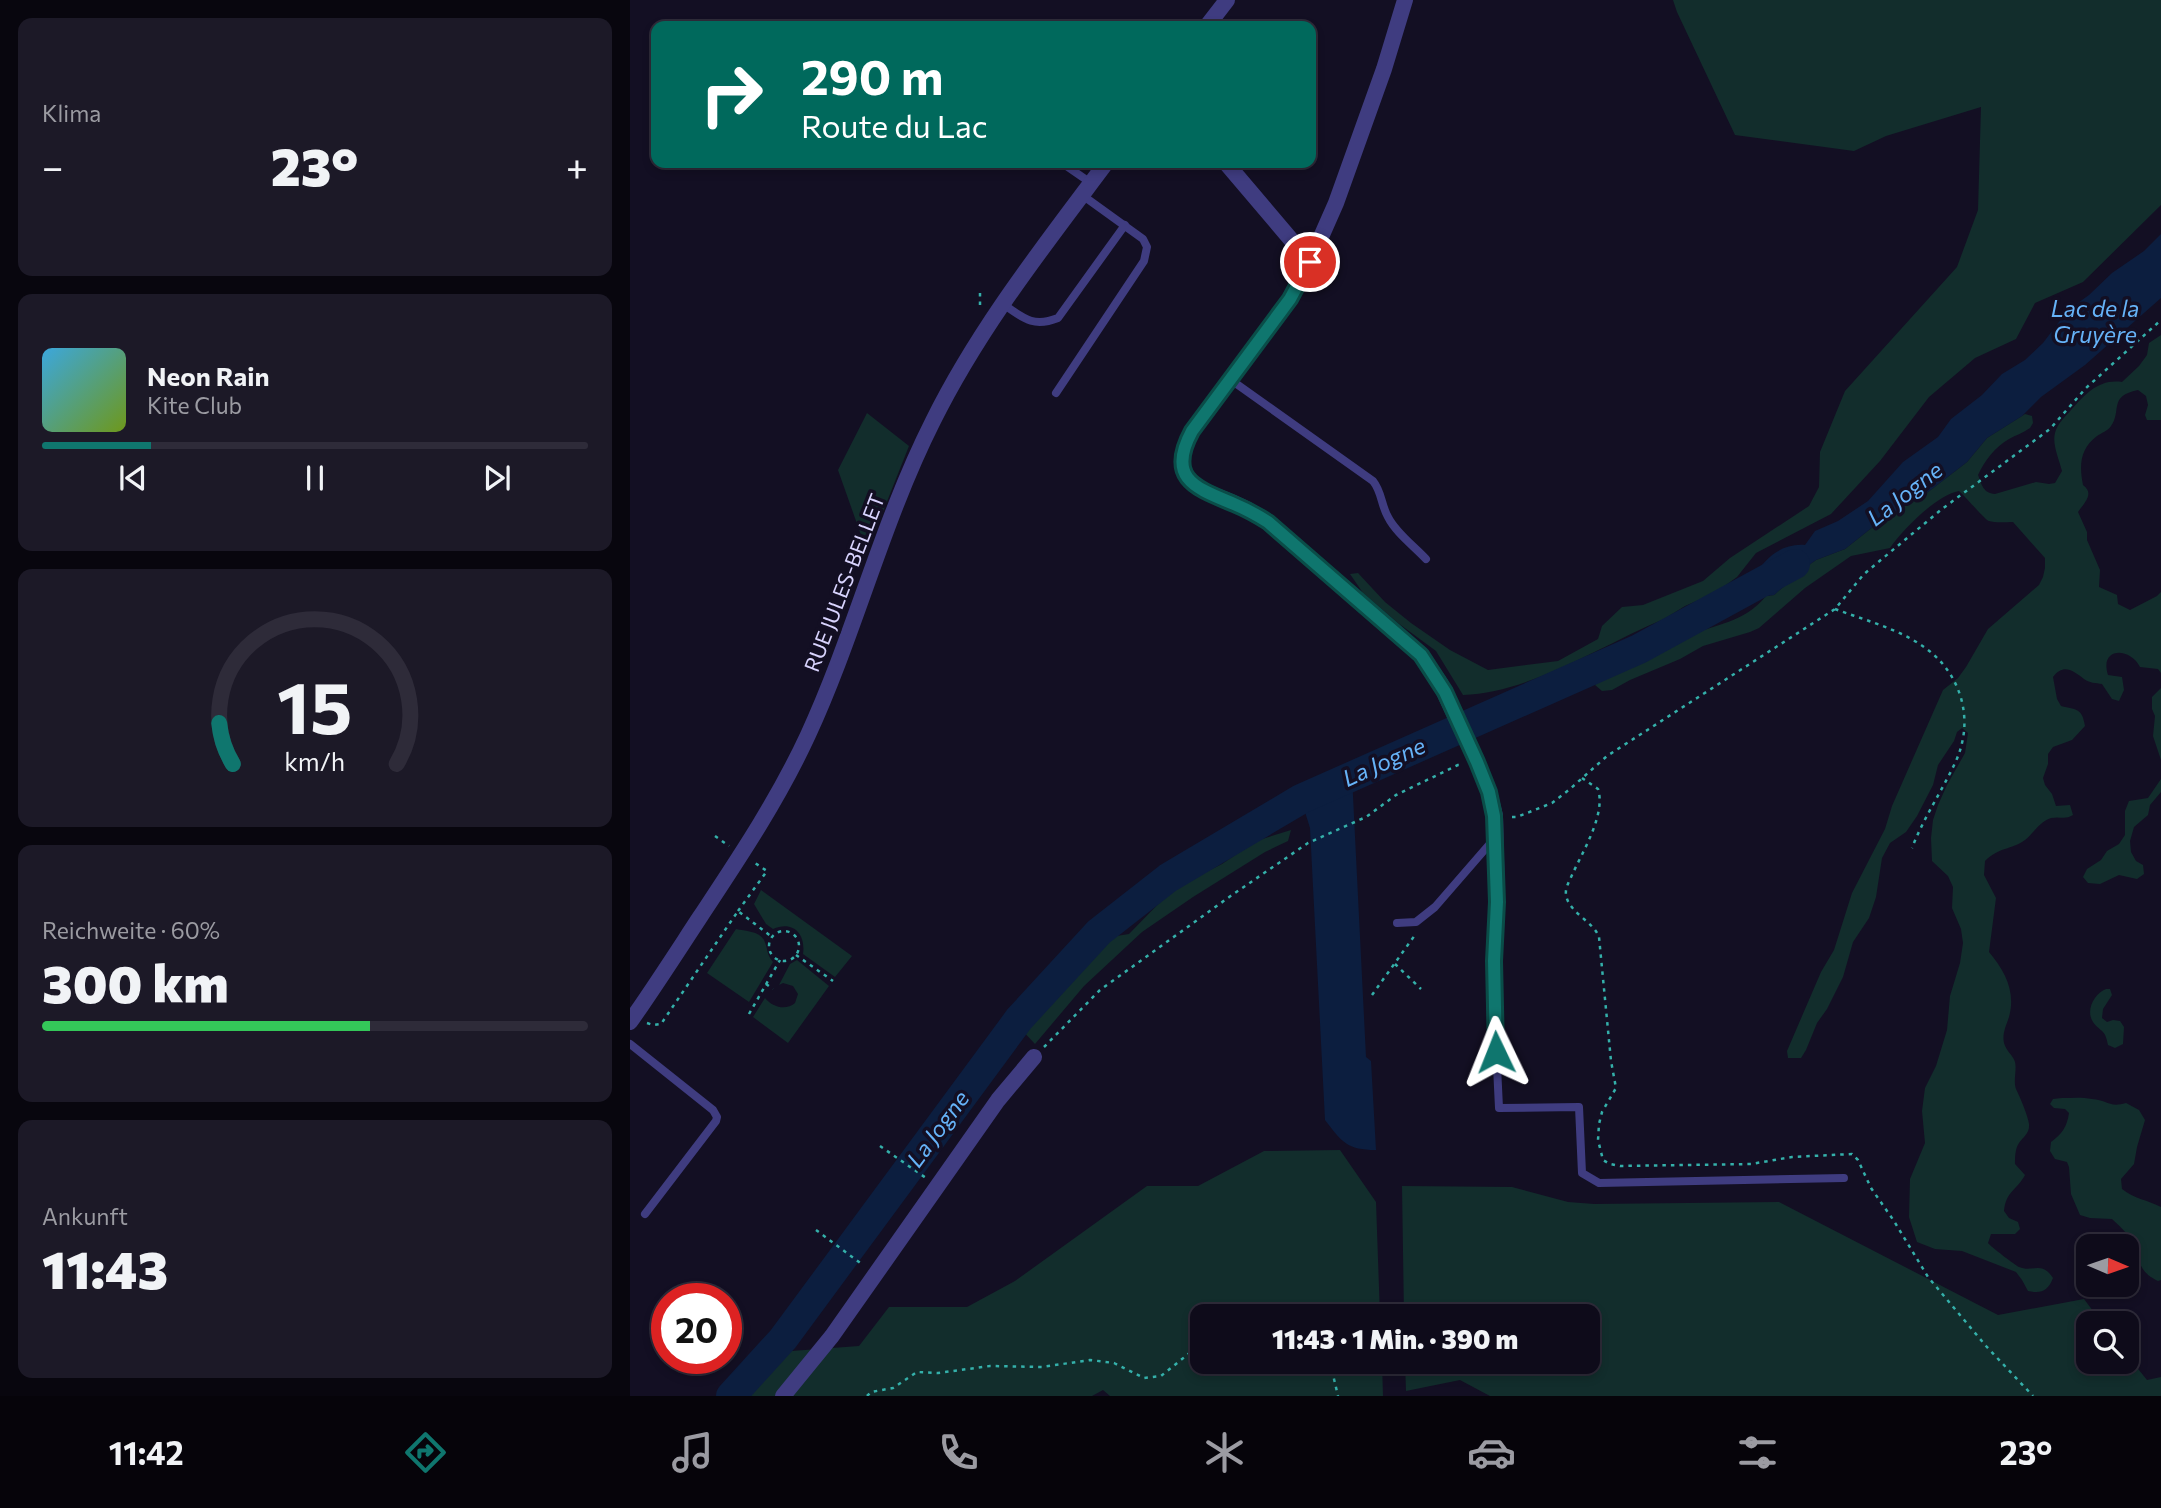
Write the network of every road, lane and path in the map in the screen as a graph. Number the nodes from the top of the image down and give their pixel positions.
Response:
1 (1227, 0) edge
2 (1405, 0) edge
3 (1211, 21) edge
4 (1067, 168) edge
5 (1102, 168) edge
6 (1230, 168) edge
7 (1087, 189) junction
8 (1125, 225) junction
9 (1310, 262) junction
10 (980, 293) dead end
11 (1003, 304) junction
12 (981, 313) dead end
13 (2161, 320) edge
14 (1231, 380) junction
15 (1056, 393) dead end
16 (1426, 559) dead end
17 (1835, 609) junction
18 (1458, 765) dead end
19 (1582, 778) junction
20 (1494, 816) junction
21 (1494, 839) junction
22 (1912, 848) dead end
23 (742, 855) junction
24 (738, 911) junction
25 (1416, 922) junction
26 (1397, 923) dead end
27 (772, 937) junction
28 (796, 955) junction
29 (780, 960) junction
30 (1395, 964) junction
31 (832, 981) dead end
32 (766, 984) junction
33 (773, 989) dead end
34 (1421, 989) dead end
35 (1372, 995) dead end
36 (749, 1014) dead end
37 (633, 1019) edge
38 (1495, 1024) joint
39 (630, 1044) edge
40 (1034, 1057) joint
41 (880, 1146) dead end
42 (1844, 1178) dead end
43 (928, 1180) dead end
44 (645, 1214) dead end
45 (816, 1230) dead end
46 (869, 1269) dead end
47 (1190, 1353) edge
48 (1333, 1374) edge
49 (783, 1396) edge
50 (867, 1396) edge
51 (1338, 1396) edge
52 (2033, 1396) edge

1 - 3 street
2 - 9 street
4 - 7 lane
5 - 7 street, RUE JULES-BELLET
6 - 9 street
7 - 8 lane
7 - 11 street, RUE JULES-BELLET
8 - 11 lane
8 - 15 lane
9 - 14 street
10 - 12 path
11 - 23 street, RUE JULES-BELLET
13 - 17 path
14 - 16 lane
14 - 20 street
17 - 19 path
17 - 22 path
18 - 40 path
19 - 20 path
19 - 52 path
20 - 21 street
21 - 25 lane
21 - 38 street
23 - 24 path
23 - 37 street, RUE JULES-BELLET
24 - 27 path
24 - 37 path
25 - 26 lane
25 - 30 path
27 - 28 path
27 - 29 path
28 - 29 path
28 - 31 path
29 - 32 path
30 - 34 path
30 - 35 path
32 - 33 path
32 - 36 path
38 - 42 lane
39 - 44 lane
40 - 49 street
41 - 43 path
45 - 46 path
47 - 50 path
48 - 51 path

